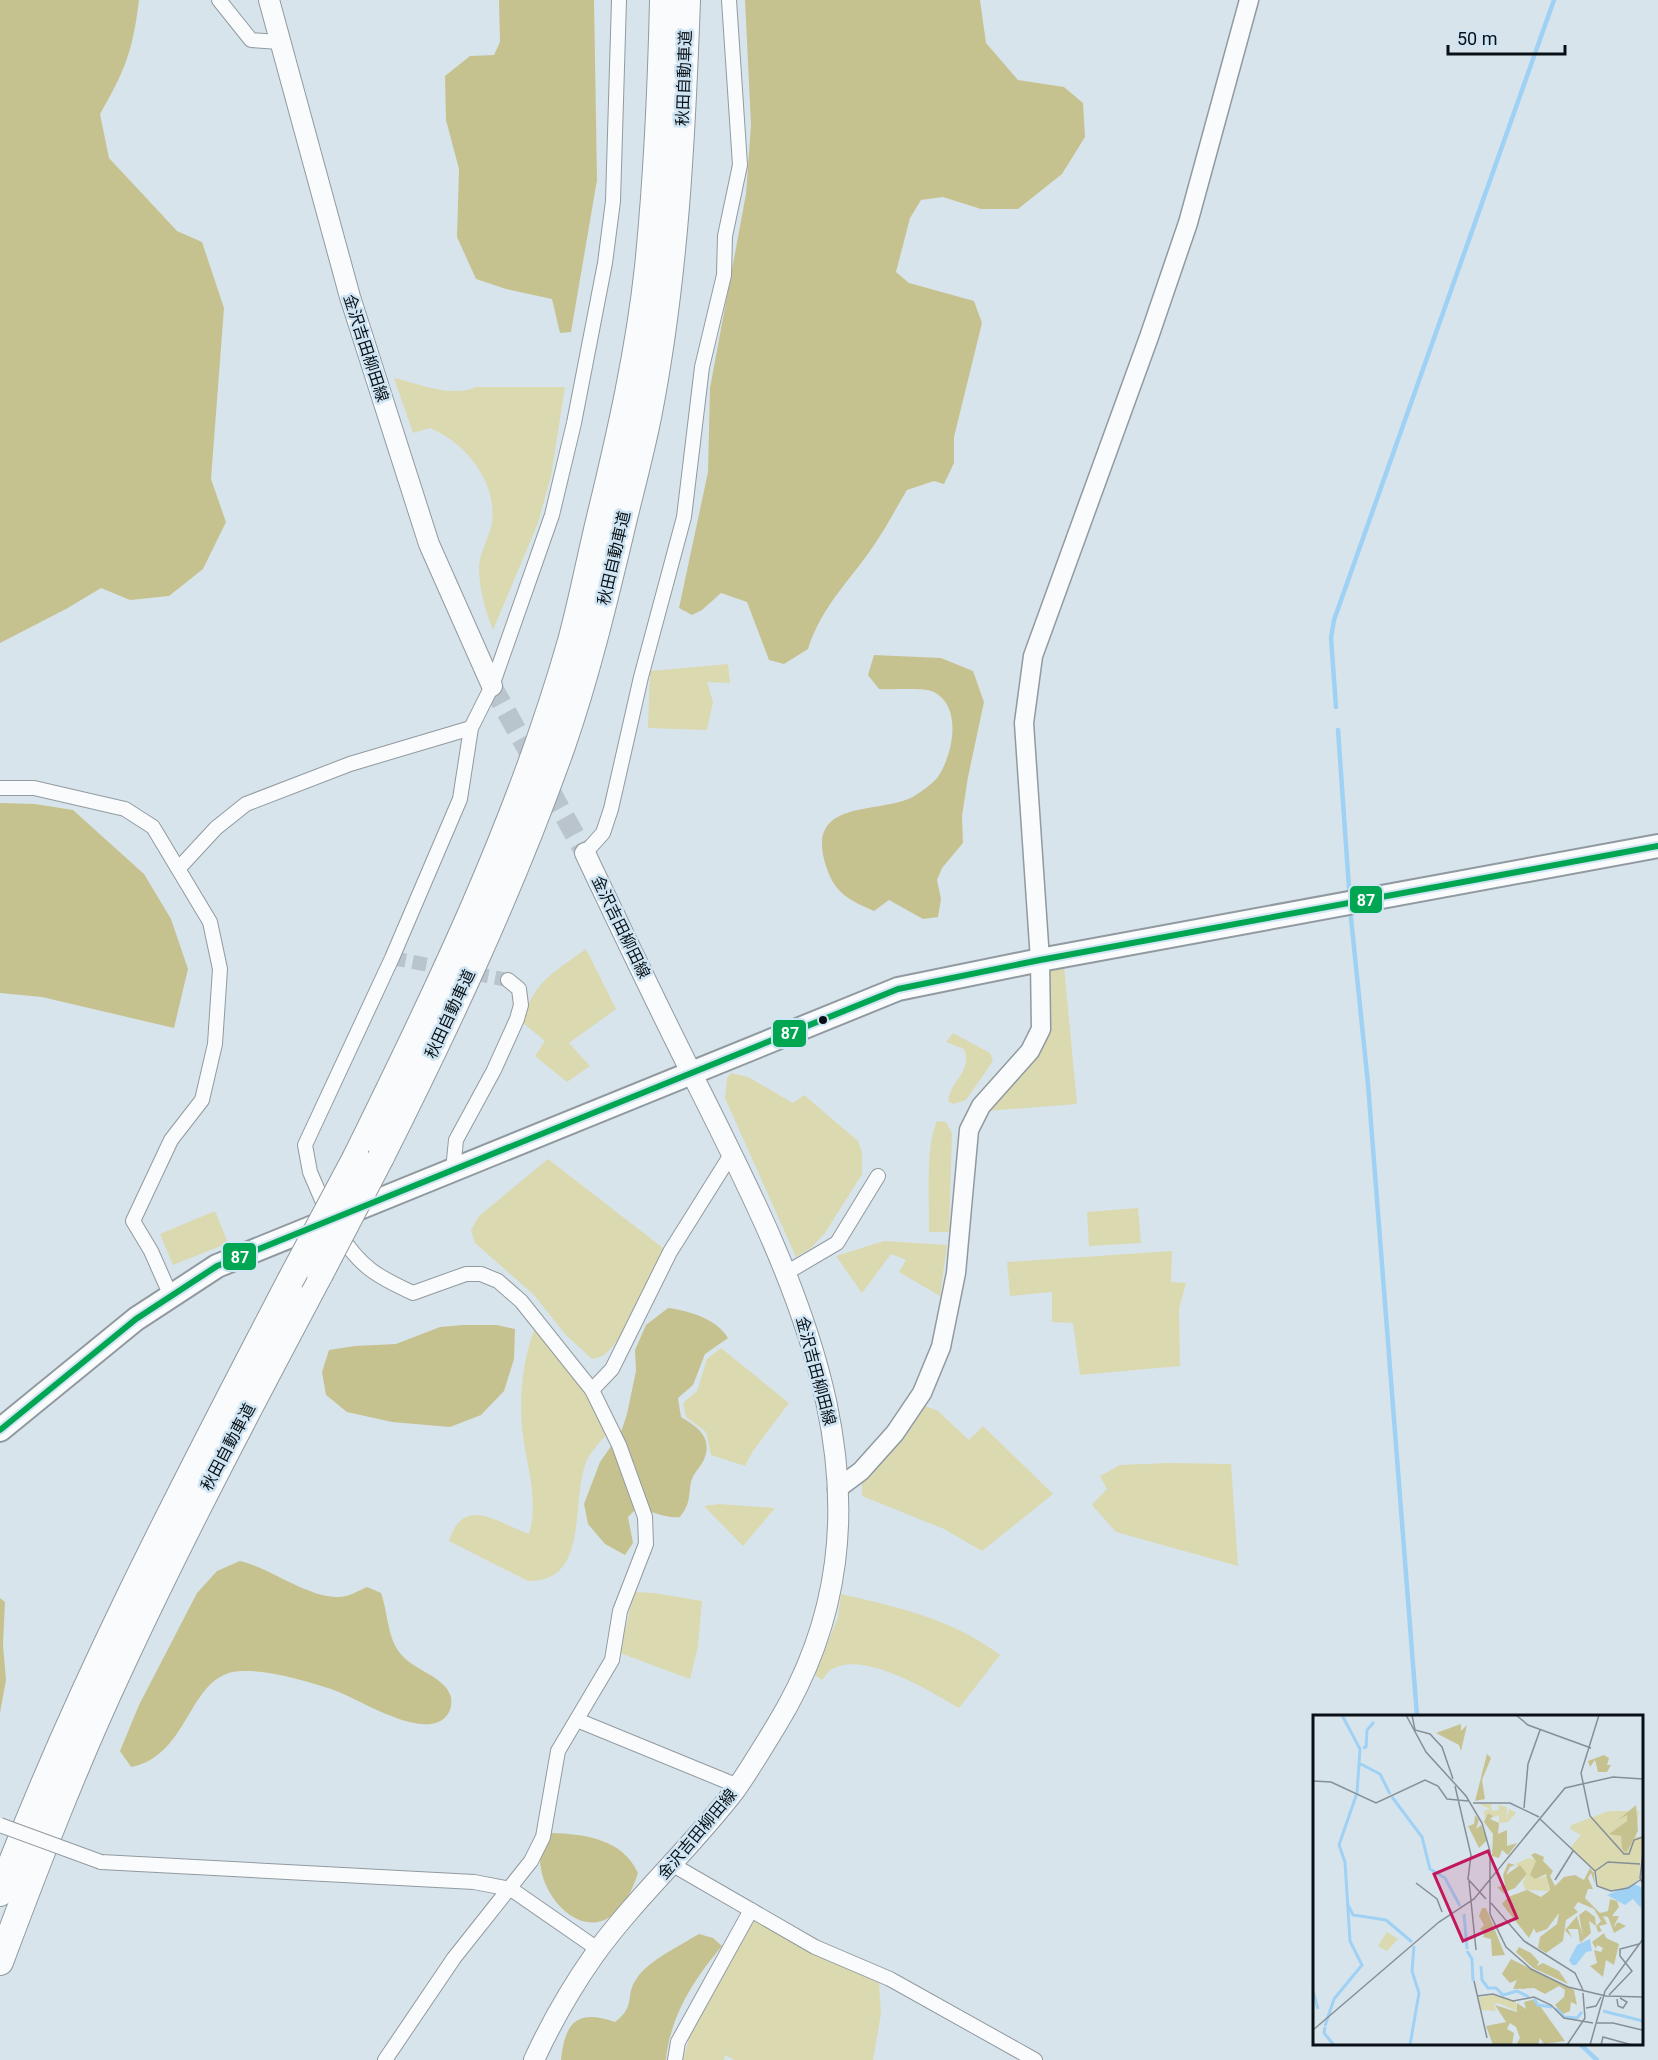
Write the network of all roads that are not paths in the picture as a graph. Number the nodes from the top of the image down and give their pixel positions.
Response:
1 (219, 0) edge
2 (269, 0) edge
3 (619, 0) edge
4 (663, 0) edge
5 (687, 0) edge
6 (729, 0) edge
7 (1249, 0) edge
8 (279, 42) junction
9 (492, 686) junction
10 (471, 728) junction
11 (0, 788) edge
12 (1658, 846) edge
13 (585, 854) joint
14 (178, 868) junction
15 (1040, 960) junction
16 (508, 980) dead end
17 (692, 1075) junction
18 (732, 1153) junction
19 (453, 1170) junction
20 (878, 1176) dead end
21 (330, 1219) junction
22 (786, 1273) junction
23 (170, 1294) junction
24 (592, 1390) junction
25 (0, 1430) edge
26 (837, 1489) junction
27 (577, 1719) junction
28 (738, 1785) junction
29 (0, 1825) edge
30 (673, 1865) junction
31 (511, 1889) junction
32 (0, 1893) edge
33 (751, 1910) junction
34 (598, 1950) junction
35 (0, 1962) edge
36 (385, 2060) edge
37 (534, 2060) edge
38 (675, 2060) edge
39 (1035, 2060) edge

1 - 8 street
2 - 8 main road, 金沢吉田柳田線
3 - 9 street
4 - 32 highway, 秋田自動車道, bridge
5 - 35 highway, 秋田自動車道, bridge
6 - 13 street
7 - 15 street
8 - 9 main road, 金沢吉田柳田線
9 - 10 street
10 - 14 street
10 - 21 street
11 - 14 street
12 - 15 highway
13 - 17 main road, 金沢吉田柳田線
14 - 23 street
15 - 17 highway
15 - 26 street
16 - 19 street
17 - 18 main road, 金沢吉田柳田線
17 - 19 highway
18 - 22 main road, 金沢吉田柳田線
18 - 24 street
19 - 21 highway
20 - 22 street
21 - 23 highway
21 - 24 street
22 - 26 main road, 金沢吉田柳田線
23 - 25 highway
24 - 27 street
26 - 28 main road, 金沢吉田柳田線
27 - 28 street
27 - 31 street
28 - 30 main road, 金沢吉田柳田線
29 - 31 street, bridge
30 - 33 street
30 - 34 main road, 金沢吉田柳田線
31 - 34 street
31 - 36 street
33 - 38 street
33 - 39 street
34 - 37 main road, 金沢吉田柳田線

